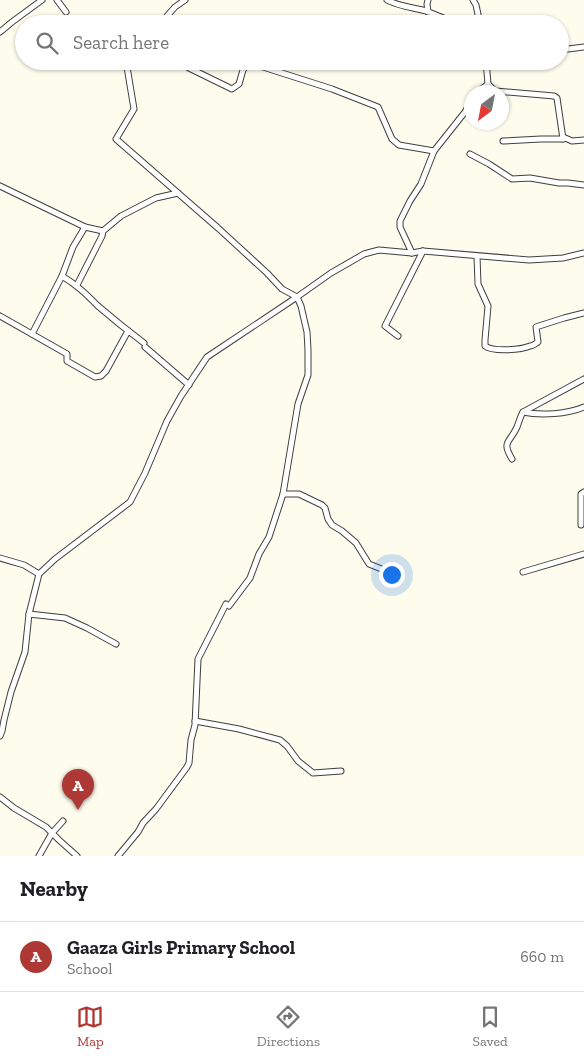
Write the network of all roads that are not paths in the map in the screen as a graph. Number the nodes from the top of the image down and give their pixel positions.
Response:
1 (42, 0) edge
2 (57, 0) edge
3 (185, 0) edge
4 (387, 0) edge
5 (428, 0) edge
6 (473, 0) edge
7 (66, 12) dead end
8 (428, 12) junction
9 (22, 15) edge
10 (168, 15) edge
11 (435, 15) edge
12 (478, 15) edge
13 (15, 21) edge
14 (0, 32) edge
15 (584, 47) edge
16 (569, 49) edge
17 (128, 70) edge
18 (193, 70) edge
19 (243, 70) edge
20 (273, 70) edge
21 (487, 70) edge
22 (488, 84) joint
23 (464, 113) edge
24 (563, 139) junction
25 (584, 140) edge
26 (503, 141) dead end
27 (434, 151) junction
28 (470, 154) dead end
29 (584, 185) edge
30 (0, 186) edge
31 (178, 194) junction
32 (85, 228) junction
33 (102, 231) junction
34 (423, 251) junction
35 (412, 253) junction
36 (584, 253) edge
37 (477, 256) junction
38 (62, 276) junction
39 (76, 285) junction
40 (297, 297) junction
41 (584, 313) edge
42 (0, 316) edge
43 (128, 331) junction
44 (32, 334) junction
45 (398, 336) dead end
46 (584, 379) edge
47 (189, 385) junction
48 (584, 407) edge
49 (523, 412) junction
50 (512, 459) dead end
51 (584, 492) edge
52 (283, 494) junction
53 (580, 525) dead end
54 (584, 554) edge
55 (0, 558) edge
56 (389, 572) dead end
57 (523, 572) dead end
58 (39, 574) junction
59 (29, 614) junction
60 (116, 644) dead end
61 (195, 721) junction
62 (0, 736) edge
63 (341, 771) dead end
64 (0, 797) edge
65 (63, 821) dead end
66 (52, 833) junction
67 (39, 856) edge
68 (77, 856) edge
69 (118, 856) edge

1 - 9 street
2 - 7 street
3 - 10 street
4 - 8 street
5 - 8 street
6 - 12 street
8 - 11 street
13 - 14 street
15 - 16 street
17 - 31 street
18 - 19 street
20 - 27 street
21 - 22 street
22 - 24 street
23 - 27 street
24 - 25 street
24 - 26 street
27 - 35 street
28 - 29 street
30 - 32 street
31 - 33 street
31 - 40 street
32 - 33 street
32 - 38 street
33 - 39 street
34 - 35 street
34 - 37 street
34 - 45 street
35 - 40 street
36 - 37 street
37 - 41 street
38 - 39 street
38 - 44 street
39 - 43 street
40 - 47 street
40 - 52 street
42 - 44 street
43 - 44 street
43 - 47 street
46 - 49 street
47 - 58 street
48 - 49 street
49 - 50 street
51 - 53 street
52 - 56 street
52 - 61 street
54 - 57 street
55 - 58 street
58 - 59 street
59 - 60 street
59 - 62 street
61 - 63 street
61 - 69 street
64 - 66 street
65 - 66 street
66 - 67 street
66 - 68 street

